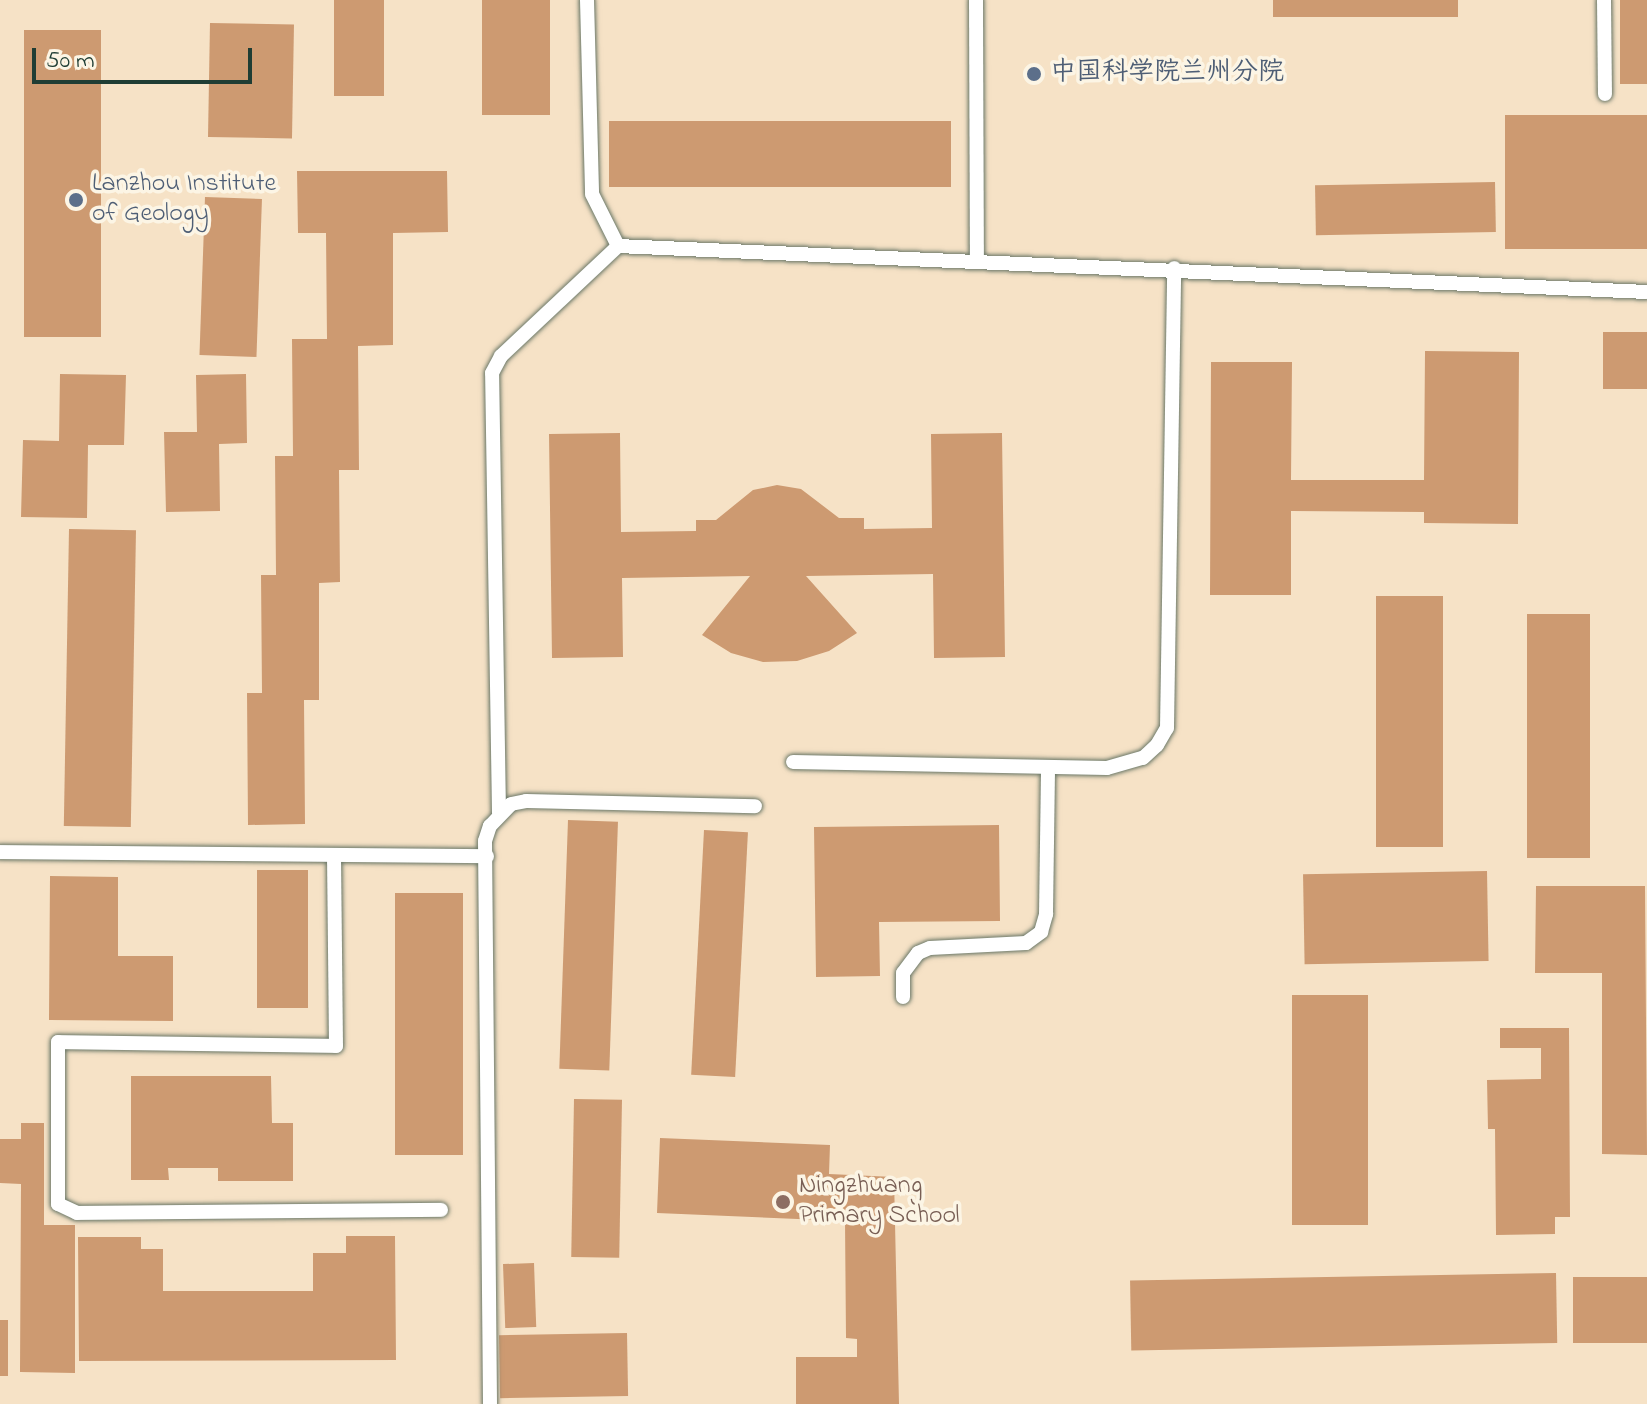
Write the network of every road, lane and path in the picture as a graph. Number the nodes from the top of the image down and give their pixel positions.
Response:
1 (587, 0) edge
2 (976, 0) edge
3 (1604, 0) edge
4 (1605, 94) dead end
5 (618, 246) junction
6 (977, 260) junction
7 (1174, 268) junction
8 (1647, 292) edge
9 (793, 762) dead end
10 (1048, 767) junction
11 (755, 806) dead end
12 (499, 813) junction
13 (0, 852) edge
14 (334, 855) junction
15 (487, 856) junction
16 (903, 997) dead end
17 (441, 1210) dead end
18 (490, 1404) edge

1 - 5 lane
2 - 6 lane
3 - 4 lane
5 - 6 lane
5 - 12 lane
6 - 7 lane
7 - 8 lane
7 - 10 lane
9 - 10 lane
10 - 16 lane
11 - 12 lane
12 - 15 lane
13 - 14 lane
14 - 15 lane
14 - 17 lane
15 - 18 lane

